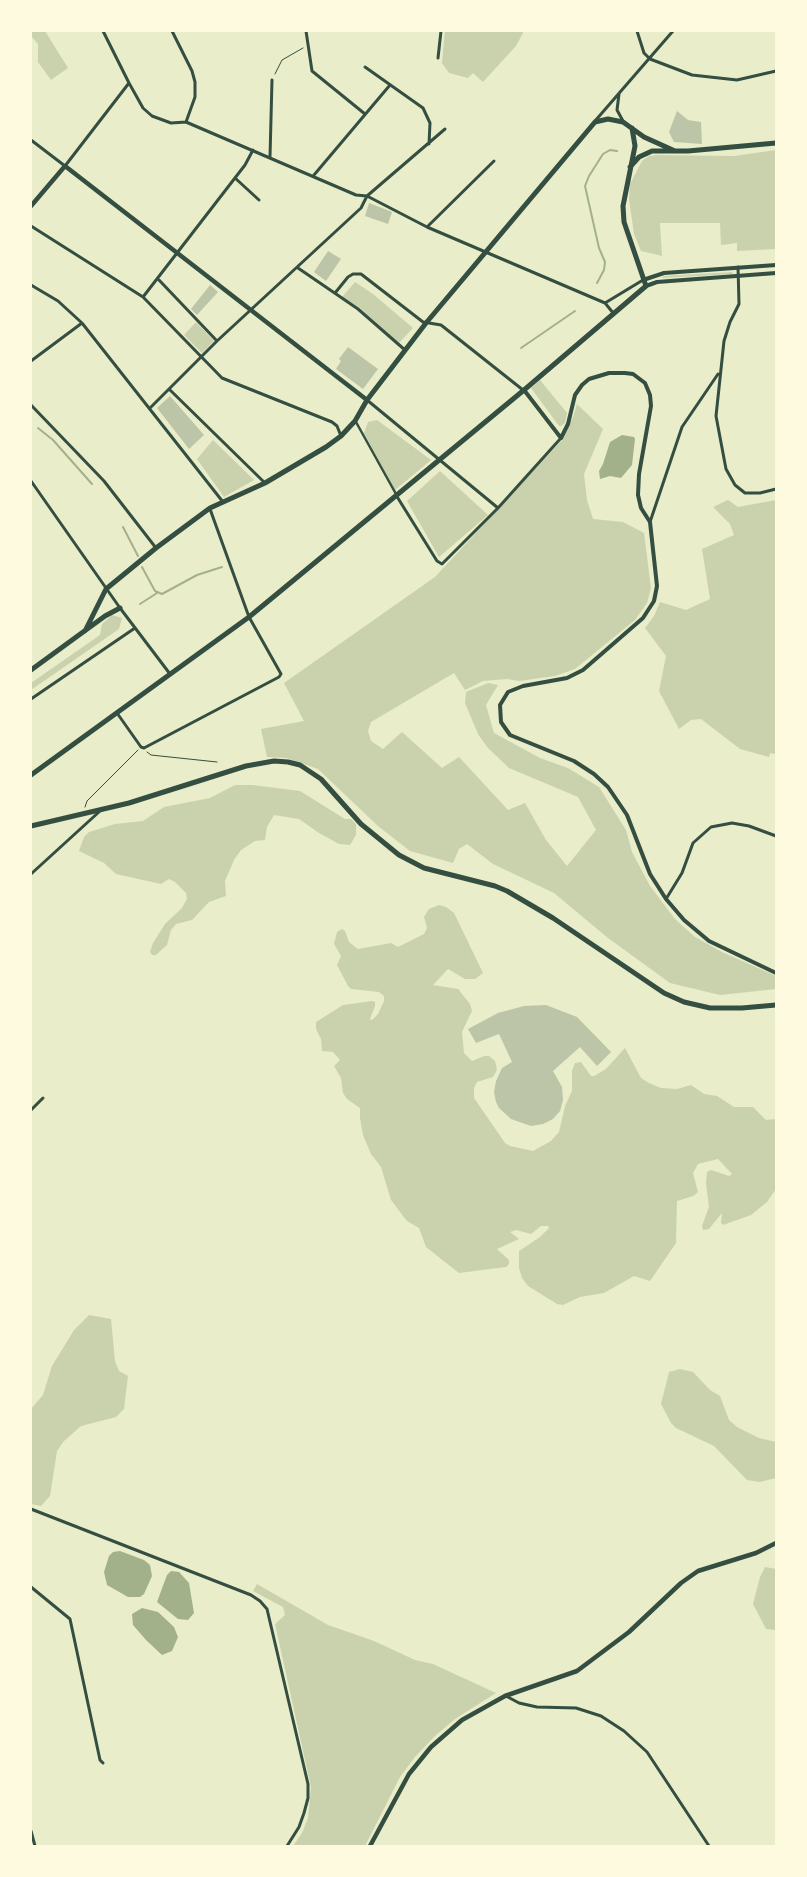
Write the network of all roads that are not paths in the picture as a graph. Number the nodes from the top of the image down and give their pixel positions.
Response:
1 (104, 31) edge
2 (172, 31) edge
3 (306, 31) edge
4 (441, 31) edge
5 (637, 31) edge
6 (674, 31) edge
7 (438, 58) dead end
8 (650, 59) junction
9 (365, 67) dead end
10 (776, 71) edge
11 (272, 80) road end
12 (129, 83) junction
13 (390, 85) junction
14 (620, 92) junction
15 (365, 114) junction
16 (186, 122) junction
17 (595, 122) junction
18 (623, 122) junction
19 (632, 128) junction
20 (445, 130) dead end
21 (31, 140) edge
22 (776, 143) edge
23 (429, 145) junction
24 (253, 150) junction
25 (675, 151) junction
26 (270, 157) junction
27 (494, 162) dead end
28 (64, 166) junction
29 (628, 170) junction
30 (314, 175) junction
31 (234, 178) junction
32 (367, 196) junction
33 (260, 200) dead end
34 (31, 206) edge
35 (31, 226) edge
36 (427, 227) junction
37 (484, 252) junction
38 (178, 254) junction
39 (776, 265) edge
40 (738, 267) junction
41 (298, 268) junction
42 (776, 274) edge
43 (738, 276) junction
44 (159, 280) junction
45 (643, 280) junction
46 (31, 285) edge
47 (646, 286) junction
48 (335, 293) junction
49 (143, 297) junction
50 (605, 303) junction
51 (251, 310) junction
52 (614, 314) junction
53 (82, 323) junction
54 (426, 323) junction
55 (217, 341) junction
56 (405, 350) junction
57 (201, 358) junction
58 (31, 361) edge
59 (719, 373) junction
60 (169, 390) junction
61 (524, 390) junction
62 (367, 400) junction
63 (31, 405) edge
64 (151, 407) junction
65 (355, 421) junction
66 (341, 436) junction
67 (561, 438) junction
68 (439, 459) junction
69 (31, 481) edge
70 (265, 483) junction
71 (776, 488) edge
72 (396, 494) junction
73 (223, 502) junction
74 (210, 508) junction
75 (498, 508) junction
76 (650, 522) junction
77 (156, 548) junction
78 (106, 589) junction
79 (120, 608) junction
80 (249, 616) junction
81 (135, 628) junction
82 (85, 631) junction
83 (31, 670) edge
84 (170, 674) junction
85 (31, 699) edge
86 (117, 713) junction
87 (31, 775) edge
88 (102, 809) junction
89 (31, 826) edge
90 (776, 836) edge
91 (31, 874) edge
92 (666, 899) junction
93 (776, 973) edge
94 (776, 1004) edge
95 (43, 1098) dead end
96 (31, 1110) edge
97 (31, 1509) edge
98 (776, 1543) edge
99 (31, 1587) edge
100 (505, 1696) junction
101 (103, 1763) dead end
102 (31, 1831) edge
103 (35, 1846) edge
104 (287, 1846) edge
105 (370, 1846) edge
106 (709, 1846) edge

1 - 12 street
2 - 16 street
3 - 15 street
4 - 7 street
5 - 8 street
6 - 8 street
8 - 10 street
8 - 14 street
9 - 13 street
11 - 26 street
12 - 16 street
12 - 28 street
13 - 15 street
13 - 23 street
14 - 17 street
14 - 18 street
15 - 30 street
16 - 24 street
17 - 18 main road
17 - 37 main road
18 - 19 main road
19 - 25 main road
19 - 29 main road
20 - 23 street
21 - 28 street
22 - 25 main road
23 - 32 street
24 - 26 street
24 - 31 street
25 - 29 main road
26 - 30 street
27 - 36 street
28 - 34 main road
28 - 38 main road
29 - 45 main road
30 - 32 street
31 - 33 street
31 - 38 street
32 - 36 street
32 - 41 street
35 - 49 street
36 - 37 street
37 - 50 street
37 - 54 main road
38 - 44 street
38 - 51 main road
39 - 40 street
40 - 43 street
40 - 45 street
41 - 48 street
41 - 51 street
42 - 43 street
43 - 47 street
43 - 59 street
44 - 49 street
44 - 55 street
45 - 47 main road
45 - 50 street
46 - 53 street
47 - 52 main road
48 - 54 street
48 - 56 street
49 - 57 street
50 - 52 street
51 - 55 street
51 - 62 main road
52 - 61 main road
53 - 58 street
53 - 64 street
54 - 56 main road
54 - 61 street
55 - 57 street
56 - 62 main road
57 - 60 street
57 - 66 street
59 - 71 street
59 - 76 street
60 - 64 street
60 - 70 street
61 - 67 street
61 - 68 main road
62 - 65 main road
62 - 68 street
63 - 77 street
64 - 73 street
65 - 66 main road
65 - 72 street
66 - 70 main road
67 - 75 street
67 - 76 street
68 - 72 main road
68 - 75 street
69 - 78 street
70 - 73 main road
72 - 75 street
72 - 80 main road
73 - 74 main road
74 - 77 main road
74 - 80 street
76 - 92 street
77 - 78 main road
78 - 79 street
78 - 82 main road
79 - 81 street
79 - 82 main road
80 - 84 main road
80 - 86 street
81 - 84 street
81 - 85 street
82 - 83 main road
84 - 86 main road
86 - 87 main road
88 - 89 main road
88 - 91 street
88 - 94 main road
90 - 92 street
92 - 93 street
95 - 96 street
97 - 104 street
98 - 100 main road
99 - 101 street
100 - 105 main road
100 - 106 street
102 - 103 street

